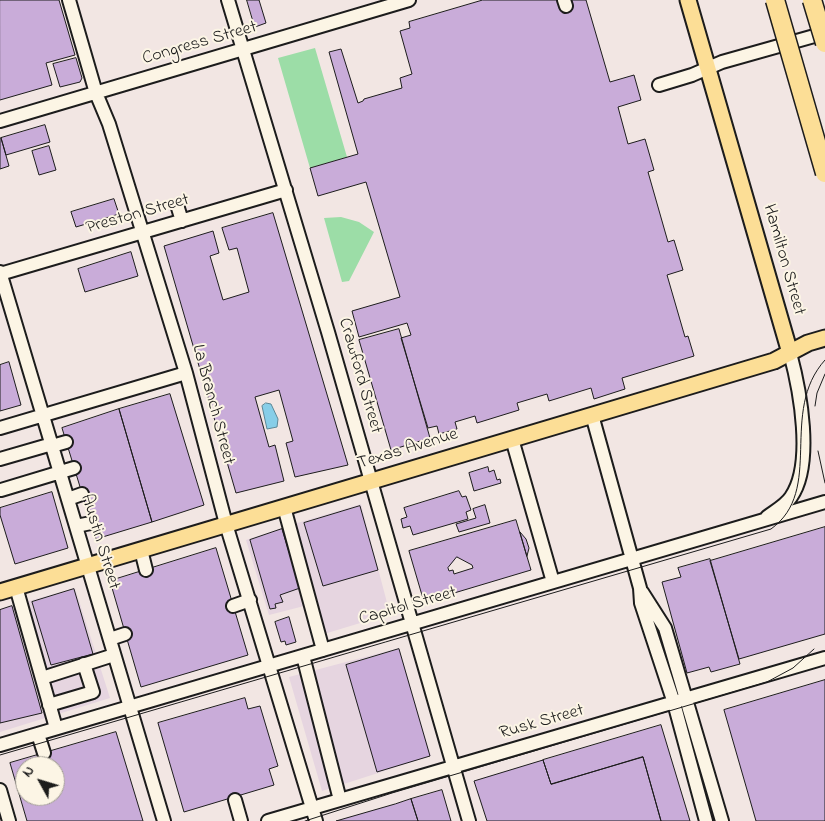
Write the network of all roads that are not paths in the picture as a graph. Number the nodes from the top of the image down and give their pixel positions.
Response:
1 (69, 0) edge
2 (228, 0) edge
3 (408, 0) edge
4 (688, 0) edge
5 (775, 0) edge
6 (812, 0) edge
7 (386, 3) edge
8 (825, 33) edge
9 (825, 43) edge
10 (243, 50) junction
11 (708, 68) junction
12 (659, 85) dead end
13 (96, 93) junction
14 (0, 121) edge
15 (825, 173) edge
16 (286, 190) junction
17 (178, 208) dead end
18 (182, 221) junction
19 (143, 232) junction
20 (0, 274) edge
21 (825, 338) edge
22 (790, 353) junction
23 (186, 373) junction
24 (43, 415) junction
25 (592, 415) junction
26 (0, 428) edge
27 (512, 439) junction
28 (66, 442) dead end
29 (52, 445) junction
30 (0, 459) edge
31 (74, 468) dead end
32 (60, 473) junction
33 (371, 481) junction
34 (1, 490) edge
35 (82, 494) dead end
36 (68, 499) junction
37 (825, 502) edge
38 (284, 507) junction
39 (764, 520) junction
40 (91, 523) dead end
41 (226, 524) junction
42 (76, 526) junction
43 (141, 550) junction
44 (632, 559) junction
45 (88, 565) junction
46 (146, 570) dead end
47 (554, 582) junction
48 (16, 587) junction
49 (0, 592) edge
50 (250, 600) junction
51 (233, 606) dead end
52 (413, 623) junction
53 (125, 634) dead end
54 (110, 639) junction
55 (323, 650) junction
56 (114, 655) junction
57 (303, 656) junction
58 (825, 658) edge
59 (84, 664) junction
60 (270, 665) junction
61 (42, 678) junction
62 (680, 701) junction
63 (49, 705) junction
64 (130, 707) junction
65 (56, 728) junction
66 (38, 734) junction
67 (0, 745) edge
68 (44, 753) dead end
69 (453, 767) junction
70 (0, 790) edge
71 (235, 800) dead end
72 (340, 800) junction
73 (312, 808) junction
74 (9, 821) edge
75 (164, 821) edge
76 (242, 821) edge
77 (268, 821) edge
78 (316, 821) edge
79 (469, 821) edge
80 (706, 821) edge
81 (722, 821) edge

1 - 13 street, La Branch Street
2 - 10 street, Crawford Street
3 - 7 street, Congress Street
4 - 11 main road, Hamilton Street
5 - 15 highway, bridge
6 - 9 highway, bridge
7 - 10 street, Congress Street
8 - 11 street
10 - 13 street, Congress Street
10 - 16 street, Crawford Street
11 - 12 street
11 - 22 main road, Hamilton Street
13 - 14 street, Congress Street
13 - 19 street, La Branch Street
16 - 18 street, Preston Street
16 - 33 street, Crawford Street
17 - 18 street
18 - 19 street, Preston Street
19 - 20 street, Preston Street
19 - 23 street, La Branch Street
20 - 24 street, Austin Street
21 - 22 main road, Texas Avenue
22 - 25 main road, Texas Avenue
22 - 39 street, Hamilton Street
23 - 24 street
23 - 41 street, La Branch Street
24 - 26 street
24 - 29 street, Austin Street
25 - 27 main road, Texas Avenue
25 - 44 street
27 - 33 main road, Texas Avenue
27 - 47 street
28 - 29 street
29 - 30 street
29 - 32 street, Austin Street
31 - 32 street
32 - 34 street
32 - 36 street, Austin Street
33 - 38 main road, Texas Avenue
33 - 52 street, Crawford Street
35 - 36 street
36 - 42 street, Austin Street
37 - 39 street, Capitol Street
38 - 41 main road, Texas Avenue
38 - 55 street
39 - 44 street, Capitol Street
40 - 42 street
41 - 43 main road, Texas Avenue
41 - 50 street, La Branch Street
42 - 45 street, Austin Street
43 - 45 main road, Texas Avenue
43 - 46 street
44 - 47 street, Capitol Street
44 - 62 street
45 - 48 main road, Texas Avenue
45 - 54 street, Austin Street
47 - 52 street, Capitol Street
48 - 49 main road, Texas Avenue
48 - 61 street
50 - 51 street
50 - 60 street, La Branch Street
52 - 55 street, Capitol Street
52 - 69 street, Crawford Street
53 - 54 street
54 - 56 street, Austin Street
55 - 57 street, Capitol Street
56 - 59 street
56 - 64 street, Austin Street
57 - 60 street, Capitol Street
57 - 72 street
58 - 62 street, Rusk Street
59 - 61 street
59 - 63 street
60 - 64 street, Capitol Street
60 - 73 street, La Branch Street
61 - 63 street
62 - 69 street, Rusk Street
62 - 80 street
62 - 81 street
63 - 65 street
64 - 65 street, Capitol Street
64 - 75 street, Austin Street
65 - 66 street, Capitol Street
66 - 67 street, Capitol Street
66 - 68 street
69 - 72 street, Rusk Street
69 - 79 street, Crawford Street
70 - 74 street
71 - 76 street
72 - 73 street, Rusk Street
73 - 77 street, Rusk Street
73 - 78 street, La Branch Street

